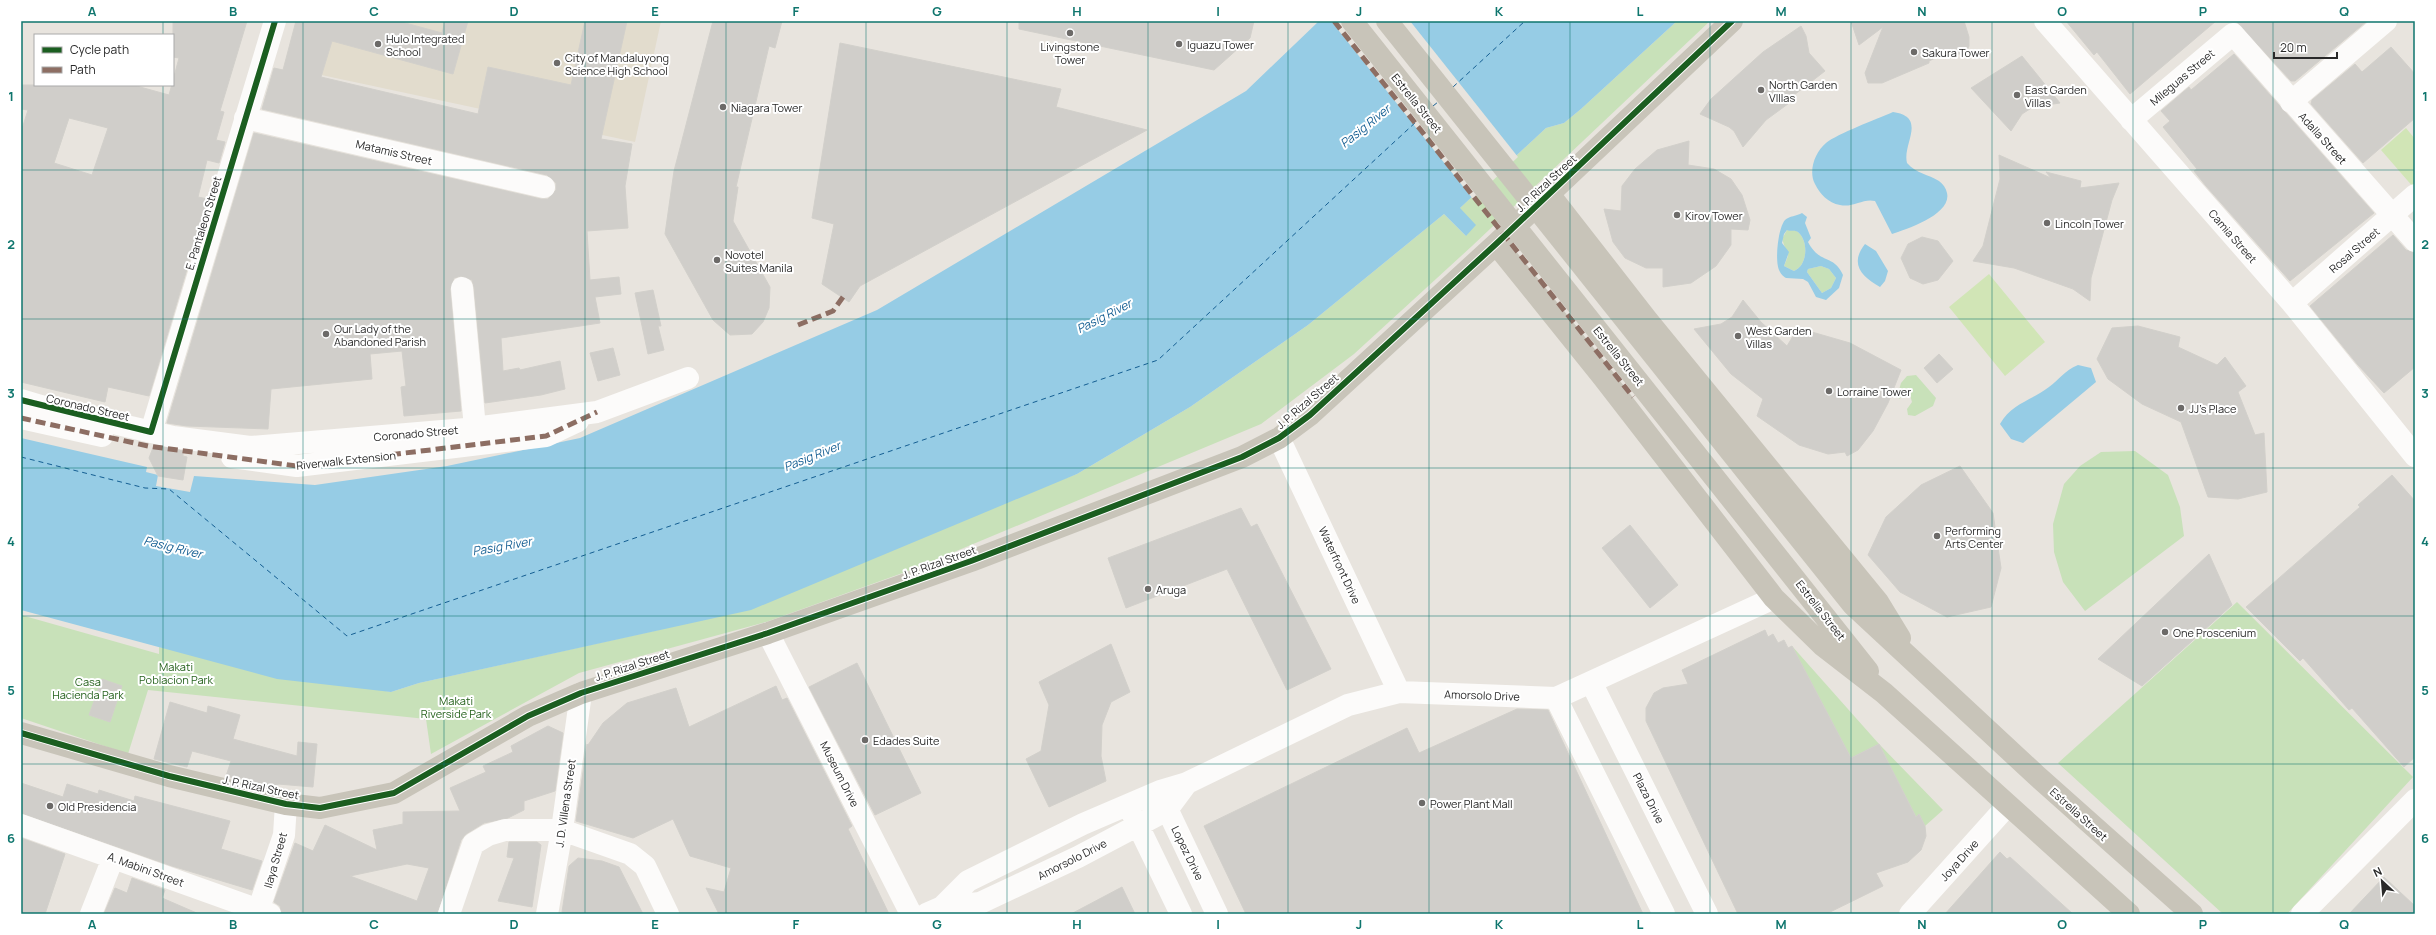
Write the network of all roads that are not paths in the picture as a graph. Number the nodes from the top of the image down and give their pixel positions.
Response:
1 (275, 21) edge
2 (1352, 21) edge
3 (1387, 21) edge
4 (1732, 21) edge
5 (2045, 21) edge
6 (2386, 21) edge
7 (2233, 34) joint
8 (2291, 102) junction
9 (245, 118) junction
10 (2131, 120) junction
11 (544, 187) dead end
12 (1549, 194) junction
13 (2415, 195) edge
14 (2393, 216) junction
15 (2415, 241) edge
16 (1496, 244) junction
17 (462, 288) dead end
18 (2292, 303) junction
19 (1648, 321) junction
20 (1603, 377) junction
21 (688, 378) dead end
22 (21, 400) edge
23 (597, 412) junction
24 (21, 418) edge
25 (475, 428) junction
26 (151, 432) junction
27 (1279, 438) junction
28 (2415, 456) edge
29 (1774, 598) junction
30 (1864, 607) junction
31 (768, 633) junction
32 (1830, 633) junction
33 (1591, 682) junction
34 (581, 692) junction
35 (1399, 692) junction
36 (1556, 698) junction
37 (21, 733) edge
38 (1163, 800) junction
39 (2415, 800) edge
40 (286, 804) junction
41 (1128, 804) junction
42 (2007, 806) junction
43 (21, 825) edge
44 (1138, 826) junction
45 (562, 830) junction
46 (113, 858) junction
47 (934, 911) edge
48 (263, 913) edge
49 (92, 914) edge
50 (449, 914) edge
51 (547, 914) edge
52 (668, 914) edge
53 (911, 914) edge
54 (1181, 914) edge
55 (1217, 914) edge
56 (1664, 914) edge
57 (1707, 914) edge
58 (1910, 914) edge
59 (2129, 914) edge
60 (2192, 914) edge
61 (2302, 914) edge

1 - 9 street, E. Pantaleon Street
2 - 32 main road, Estrella Street
3 - 30 main road, Estrella Street
4 - 12 main road, J. P. Rizal Street
5 - 10 street, Camia Street
6 - 8 street
7 - 8 street, Adalla Street
7 - 10 street, Mileguas Street
8 - 14 street, Adalla Street
9 - 11 street, Matamis Street
9 - 26 street, E. Pantaleon Street
10 - 18 street, Camia Street
12 - 16 main road, J. P. Rizal Street
12 - 19 main road, Estrella Street
13 - 14 street, Rosal Street
14 - 15 street, Adalla Street
14 - 18 street, Rosal Street
16 - 20 main road, Estrella Street
16 - 27 main road, J. P. Rizal Street
17 - 25 street
18 - 28 street, Camia Street
19 - 20 main road
19 - 30 main road, Estrella Street
20 - 29 main road, Estrella Street
21 - 23 street, Coronado Street
22 - 26 street, Coronado Street
23 - 24 street, Riverwalk Extension
23 - 25 street, Coronado Street
25 - 26 street, Coronado Street
27 - 31 main road, J. P. Rizal Street
27 - 35 street, Waterfront Drive
29 - 32 main road, Estrella Street
29 - 33 street, Amorsolo Drive
30 - 32 main road
30 - 60 main road, Estrella Street
31 - 34 main road, J. P. Rizal Street
31 - 53 street, Museum Drive
32 - 42 main road, Estrella Street
33 - 36 street, Amorsolo Drive
33 - 57 street, Plaza Drive
34 - 40 main road, J. P. Rizal Street
34 - 45 street, J. D. Villena Street
35 - 36 street, Amorsolo Drive
35 - 38 street, Amorsolo Drive
36 - 56 street
37 - 40 main road, J. P. Rizal Street
38 - 41 street, Amorsolo Drive
38 - 44 street, Amorsolo Drive
38 - 55 street, Lopez Drive
39 - 61 street
40 - 48 street, Ilaya Street
41 - 44 street
41 - 47 street, Amorsolo Drive
42 - 58 street, Joya Drive
42 - 59 main road, Estrella Street
43 - 46 street, A. Mabini Street
44 - 47 street, Amorsolo Drive
44 - 54 street
45 - 50 street
45 - 51 street, J. D. Villena Street
45 - 52 street
46 - 48 street, A. Mabini Street
46 - 49 street

